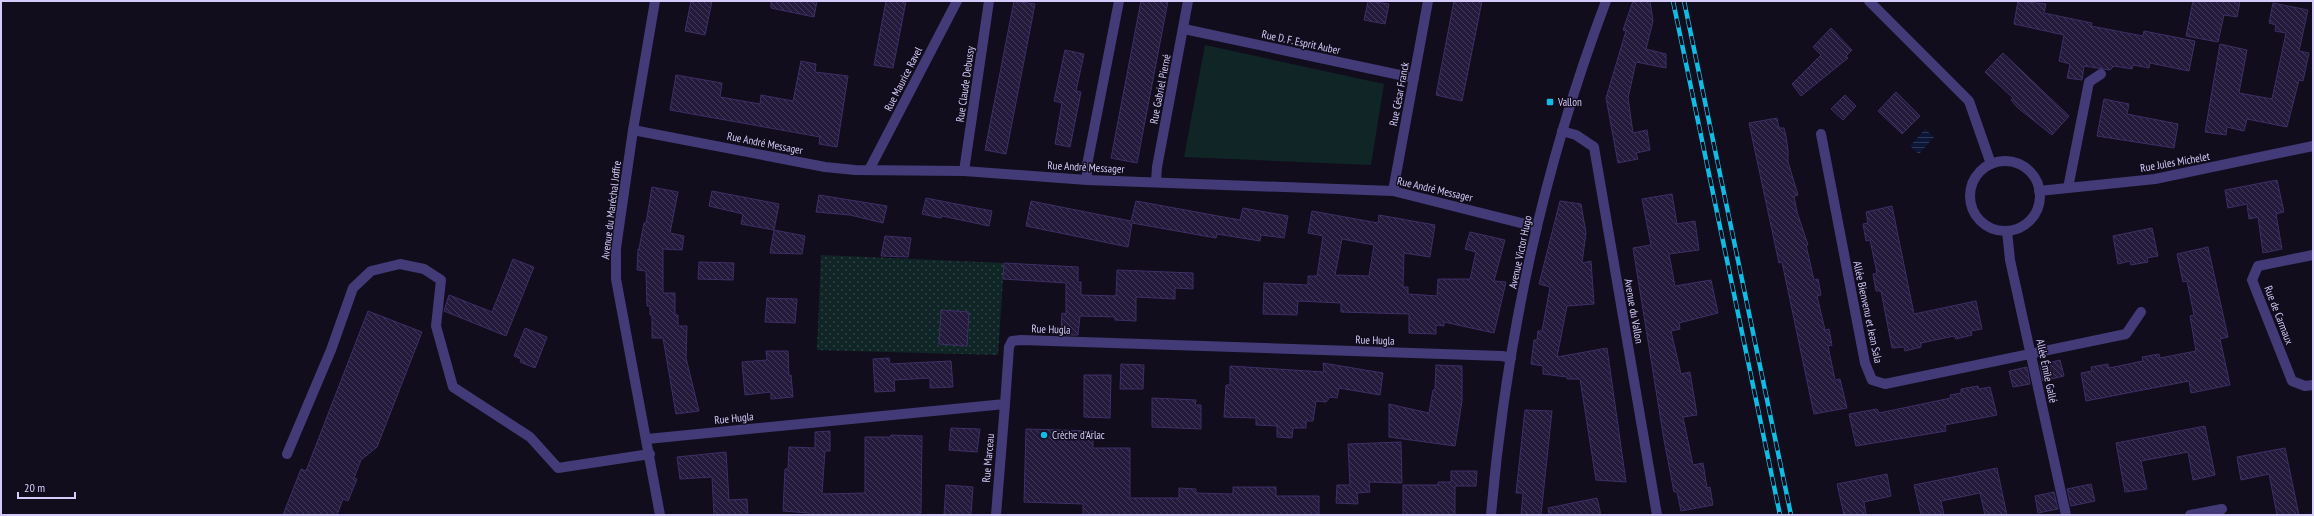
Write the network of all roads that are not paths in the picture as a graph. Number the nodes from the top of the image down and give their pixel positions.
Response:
1 (655, 1) edge
2 (957, 1) edge
3 (989, 1) edge
4 (1119, 1) edge
5 (1188, 1) edge
6 (1428, 1) edge
7 (1606, 1) edge
8 (1869, 1) edge
9 (1184, 29) junction
10 (2101, 74) dead end
11 (1414, 78) junction
12 (633, 130) junction
13 (1562, 131) junction
14 (1821, 134) dead end
15 (2313, 146) edge
16 (1991, 164) junction
17 (870, 168) junction
18 (964, 171) junction
19 (1087, 180) junction
20 (1156, 182) junction
21 (2068, 188) junction
22 (1393, 191) junction
23 (2039, 191) junction
24 (1537, 227) junction
25 (2007, 231) junction
26 (2313, 255) edge
27 (2141, 312) dead end
28 (2032, 353) junction
29 (1511, 358) junction
30 (2313, 385) edge
31 (1005, 404) junction
32 (647, 439) junction
33 (287, 454) dead end
34 (650, 454) junction
35 (2222, 509) dead end
36 (660, 515) edge
37 (996, 515) edge
38 (1490, 515) edge
39 (1657, 515) edge
40 (2066, 515) edge
41 (2190, 515) edge

1 - 12 street, Avenue du Maréchal Joffre
2 - 17 street, Rue Maurice Ravel
3 - 18 street, Rue Claude Debussy
4 - 19 street
5 - 9 street, Rue Gabriel Pierné
6 - 11 street, Rue César Franck
7 - 13 street, Avenue Victor Hugo
8 - 16 street
9 - 11 street, Rue D. F. Esprit Auber
9 - 20 street, Rue Gabriel Pierné
10 - 21 street
11 - 22 street, Rue César Franck
12 - 17 street, Rue André Messager
12 - 32 street, Avenue du Maréchal Joffre
13 - 24 street, Avenue Victor Hugo
13 - 39 street, Avenue du Vallon
14 - 28 street, Allée Bienvenu et Jean Sala
15 - 21 street, Rue Jules Michelet
16 - 23 street
16 - 25 street
17 - 18 street, Rue André Messager
18 - 19 street, Rue André Messager
19 - 20 street, Rue André Messager
20 - 22 street, Rue André Messager
21 - 23 street, Rue Jules Michelet
22 - 24 street, Rue André Messager
23 - 25 street
24 - 29 street, Avenue Victor Hugo
25 - 28 street, Allée Émile Gallé
26 - 30 street, Rue de Carmaux
27 - 28 street
28 - 40 street, Allée Émile Gallé
29 - 31 street, Rue Hugla
29 - 38 street, Avenue Victor Hugo
31 - 32 street, Rue Hugla
31 - 37 street, Rue Marceau
32 - 34 street, Avenue du Maréchal Joffre
33 - 34 street
34 - 36 street, Avenue du Maréchal Joffre
35 - 41 street

